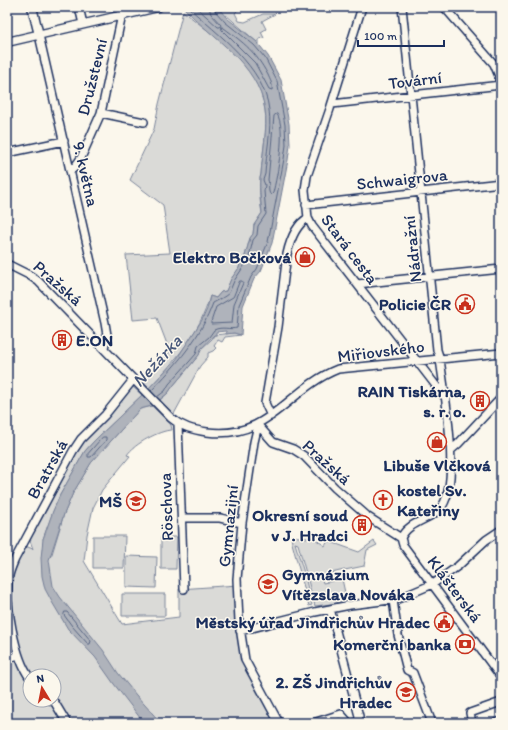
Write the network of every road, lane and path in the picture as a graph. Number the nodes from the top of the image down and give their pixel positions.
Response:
1 (32, 7) edge
2 (79, 7) edge
3 (158, 7) edge
4 (362, 7) edge
5 (402, 7) edge
6 (444, 7) edge
7 (122, 11) edge
8 (83, 24) junction
9 (39, 35) junction
10 (7, 42) edge
11 (500, 85) edge
12 (411, 96) junction
13 (332, 104) junction
14 (101, 113) junction
15 (144, 122) dead end
16 (64, 141) junction
17 (7, 154) edge
18 (70, 171) junction
19 (501, 183) edge
20 (421, 192) junction
21 (306, 205) junction
22 (308, 218) junction
23 (7, 264) edge
24 (501, 269) edge
25 (430, 276) junction
26 (357, 284) junction
27 (104, 348) junction
28 (501, 352) edge
29 (440, 359) junction
30 (416, 362) junction
31 (134, 381) junction
32 (444, 396) junction
33 (501, 398) edge
34 (271, 416) junction
35 (178, 424) junction
36 (258, 425) junction
37 (451, 450) junction
38 (182, 518) junction
39 (242, 523) junction
40 (501, 530) edge
41 (401, 538) junction
42 (8, 577) edge
43 (433, 584) junction
44 (184, 589) dead end
45 (393, 600) junction
46 (330, 609) junction
47 (240, 631) junction
48 (18, 655) junction
49 (7, 659) edge
50 (25, 668) edge
51 (501, 677) edge
52 (501, 702) edge
53 (58, 708) edge
54 (501, 721) edge
55 (67, 723) edge
56 (279, 723) edge
57 (313, 723) edge
58 (349, 723) edge
59 (358, 723) edge
60 (432, 723) edge
61 (472, 723) edge
62 (495, 723) edge

1 - 9 main road, 9. května
2 - 8 street
3 - 7 main road
4 - 13 street, Stará cesta
5 - 12 street, Nádražní
6 - 11 street
7 - 8 main road
7 - 14 street, Družstevní
8 - 9 main road
9 - 10 main road
9 - 16 street, 9. května
11 - 12 street, Tovární
12 - 13 street, Tovární
12 - 20 street, Nádražní
13 - 21 street, Stará cesta
14 - 15 street
14 - 18 street, Družstevní
16 - 17 street
16 - 18 street, 9. května
18 - 27 street, 9. května
19 - 20 street, Schwaigrova
20 - 21 street, Schwaigrova
20 - 25 street, Nádražní
21 - 22 street, Stará cesta
22 - 26 street, Stará cesta
22 - 34 street
23 - 27 street, Pražská
24 - 25 street
25 - 26 street
25 - 29 street, Nádražní
26 - 30 street, Stará cesta
27 - 31 street, Pražská
28 - 29 street, Miřiovského
29 - 30 street, Miřiovského
29 - 32 street, Nádražní
30 - 32 street, Stará cesta
30 - 34 street, Miřiovského
31 - 35 street, Pražská
31 - 42 street, Bratrská
32 - 37 street, Nádražní
33 - 37 street
34 - 36 street, Miřiovského
35 - 36 street
35 - 38 street, Röschova
36 - 39 street, Gymnazijní
36 - 41 street, Pražská
37 - 41 street, Nádražní
38 - 39 street
38 - 44 street, Röschova
39 - 47 street, Gymnazijní
40 - 43 street
41 - 43 street, Klášterská
42 - 48 street, Bratrská
43 - 45 street
43 - 51 street, Klášterská
45 - 46 street
45 - 60 street
46 - 47 street
46 - 59 street
47 - 56 street, Gymnazijní
48 - 49 street
48 - 50 street, Bratrská
52 - 61 street
53 - 55 street
54 - 62 street
57 - 58 street

